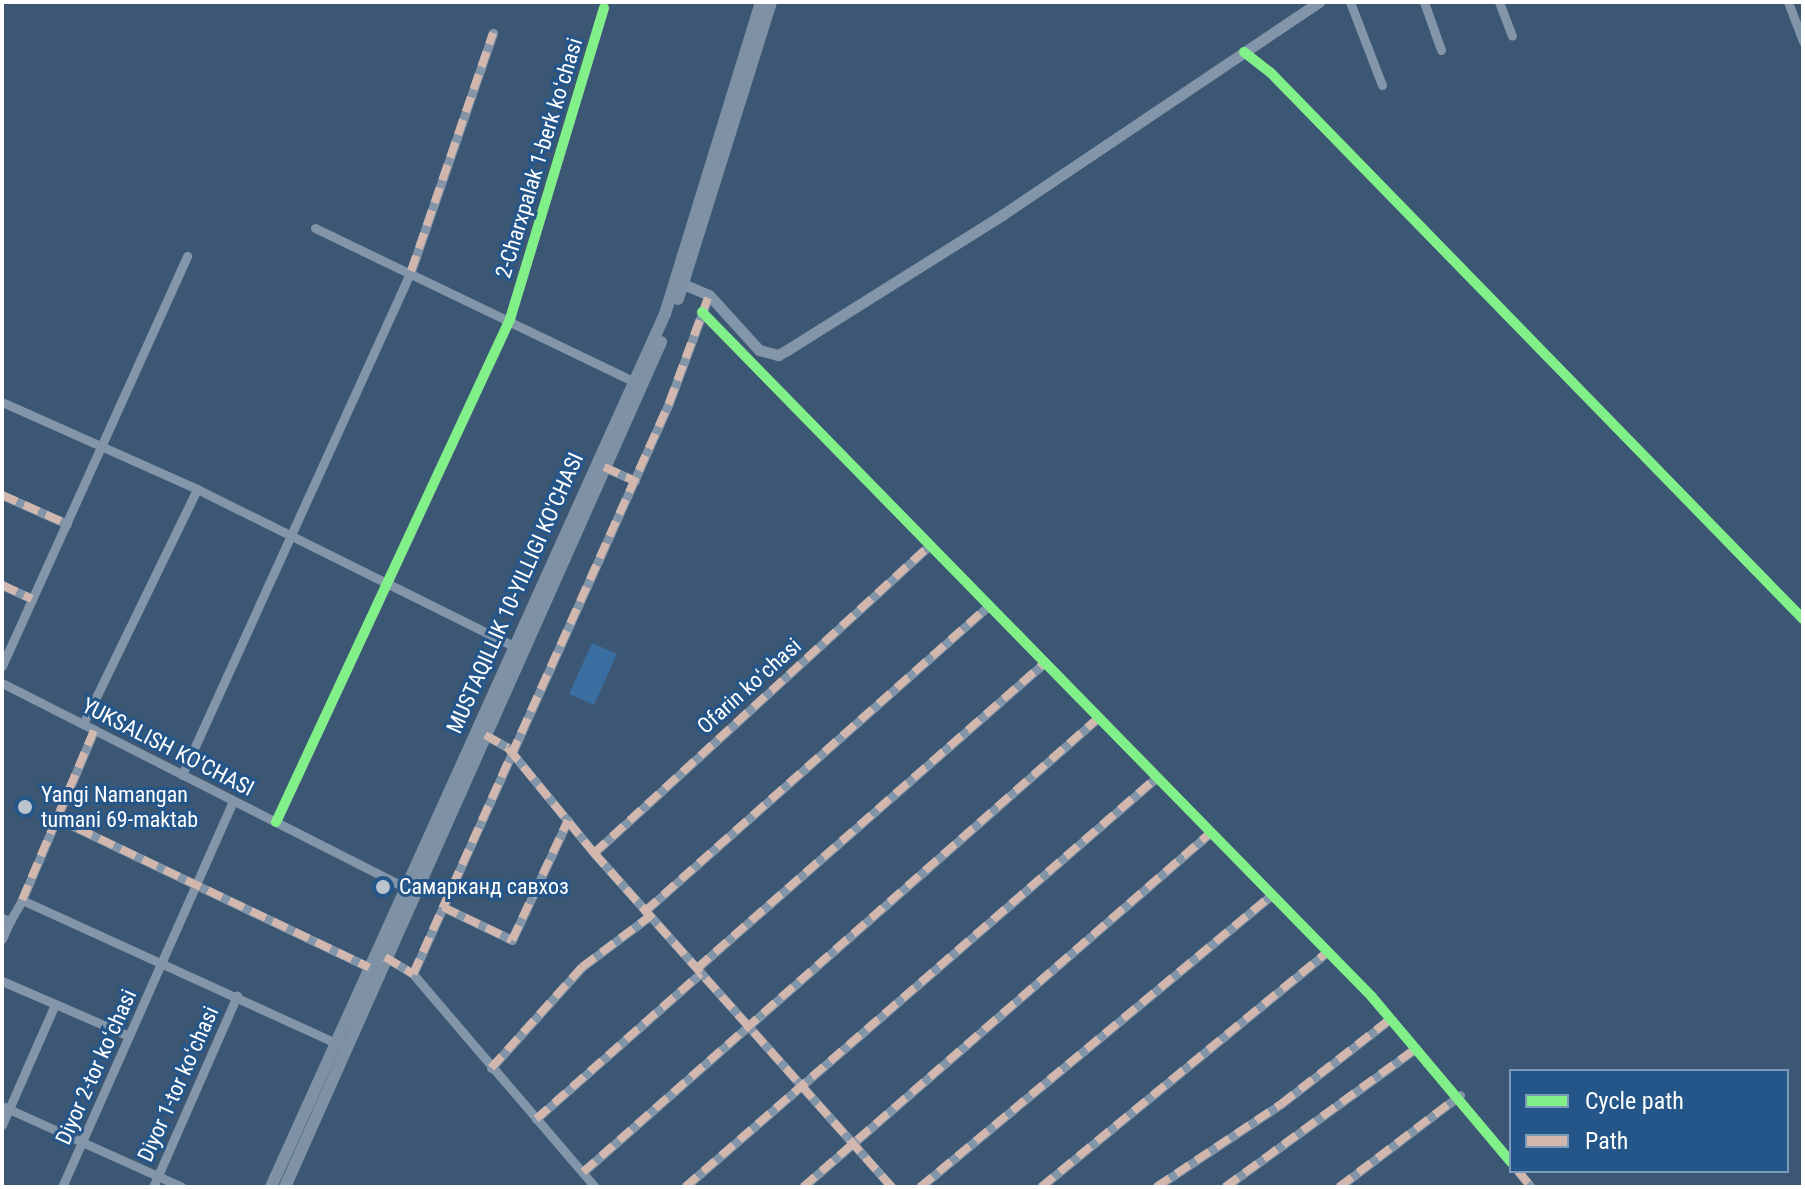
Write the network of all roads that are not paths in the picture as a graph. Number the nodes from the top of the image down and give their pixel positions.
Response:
1 (761, 2) edge
2 (771, 2) edge
3 (1319, 2) edge
4 (1350, 2) edge
5 (1424, 2) edge
6 (1499, 2) edge
7 (1788, 2) edge
8 (604, 8) dead end
9 (493, 33) dead end
10 (1512, 36) dead end
11 (1803, 41) edge
12 (1441, 50) dead end
13 (1244, 52) junction
14 (1382, 85) dead end
15 (315, 228) dead end
16 (187, 256) dead end
17 (411, 271) junction
18 (683, 284) junction
19 (709, 295) junction
20 (702, 312) junction
21 (510, 319) junction
22 (633, 381) junction
23 (2, 402) edge
24 (100, 445) junction
25 (608, 469) junction
26 (635, 481) junction
27 (197, 489) junction
28 (2, 495) edge
29 (67, 524) junction
30 (293, 537) junction
31 (929, 546) junction
32 (386, 583) junction
33 (2, 585) edge
34 (32, 599) junction
35 (988, 606) junction
36 (1803, 619) edge
37 (513, 646) junction
38 (1044, 663) junction
39 (2, 666) edge
40 (2, 683) edge
41 (1098, 718) junction
42 (83, 724) junction
43 (94, 730) junction
44 (490, 737) junction
45 (511, 751) junction
46 (182, 775) junction
47 (1156, 778) junction
48 (233, 801) junction
49 (56, 818) junction
50 (568, 820) junction
51 (276, 822) junction
52 (1210, 833) junction
53 (594, 853) junction
54 (196, 885) junction
55 (404, 887) junction
56 (1272, 895) junction
57 (22, 900) junction
58 (443, 907) junction
59 (647, 914) junction
60 (6, 919) edge
61 (2, 939) edge
62 (1327, 952) junction
63 (385, 957) junction
64 (163, 963) junction
65 (369, 967) junction
66 (699, 970) junction
67 (413, 974) junction
68 (2, 981) edge
69 (237, 996) junction
70 (55, 1004) junction
71 (1390, 1019) junction
72 (749, 1026) junction
73 (129, 1036) junction
74 (340, 1045) junction
75 (1416, 1048) junction
76 (491, 1068) junction
77 (802, 1086) junction
78 (1460, 1095) junction
79 (6, 1108) edge
80 (536, 1119) junction
81 (2, 1125) edge
82 (82, 1142) junction
83 (852, 1144) junction
84 (1509, 1159) edge
85 (583, 1172) junction
86 (158, 1176) junction
87 (62, 1187) edge
88 (153, 1187) edge
89 (182, 1187) edge
90 (271, 1187) edge
91 (285, 1187) edge
92 (595, 1187) edge
93 (685, 1187) edge
94 (803, 1187) edge
95 (892, 1187) edge
96 (920, 1187) edge
97 (1041, 1187) edge
98 (1156, 1187) edge
99 (1225, 1187) edge
100 (1339, 1187) edge

1 - 22 main road, MUSTAQILLIK 10-YILLIGI KO'CHASI
2 - 18 main road, MUSTAQILLIK 10-YILLIGI KO'CHASI
3 - 13 street
4 - 14 street
5 - 12 street
6 - 10 street
7 - 11 street
8 - 21 street, 2-Charxpalak 1-berk koʻchasi
9 - 17 street
13 - 19 street
13 - 36 street
15 - 17 street
16 - 24 street
17 - 21 street
17 - 30 street
18 - 19 street
18 - 25 main road, MUSTAQILLIK 10-YILLIGI KO'CHASI
19 - 20 street
20 - 26 street
20 - 31 street
21 - 22 street
21 - 32 street, 2-Charxpalak 1-berk koʻchasi
22 - 37 main road, MUSTAQILLIK 10-YILLIGI KO'CHASI
23 - 24 street
24 - 27 street
24 - 29 street
25 - 26 street
25 - 44 main road, MUSTAQILLIK 10-YILLIGI KO'CHASI
26 - 45 street
27 - 30 street
27 - 42 street
28 - 29 street
29 - 34 street
30 - 32 street
30 - 46 street
31 - 35 street
31 - 53 street, Ofarin koʻchasi
32 - 37 street
32 - 51 street, 2-Charxpalak 1-berk koʻchasi
33 - 34 street
34 - 39 street
35 - 38 street
35 - 59 street
37 - 55 main road, MUSTAQILLIK 10-YILLIGI KO'CHASI
38 - 41 street
38 - 66 street
40 - 42 street, YUKSALISH KO'CHASI
41 - 47 street
41 - 72 street
42 - 43 street, YUKSALISH KO'CHASI
43 - 46 street, YUKSALISH KO'CHASI
43 - 49 street
44 - 45 street
44 - 63 main road, MUSTAQILLIK 10-YILLIGI KO'CHASI
45 - 50 street
45 - 58 street
46 - 48 street, YUKSALISH KO'CHASI
47 - 52 street
47 - 77 street
48 - 51 street, YUKSALISH KO'CHASI
48 - 54 street, Diyor 2-tor koʻchasi
49 - 54 street
49 - 57 street
50 - 53 street
50 - 58 street
51 - 55 street, YUKSALISH KO'CHASI
52 - 56 street
52 - 83 street
53 - 59 street
54 - 64 street, Diyor 2-tor koʻchasi
54 - 65 street
55 - 65 main road, MUSTAQILLIK 10-YILLIGI KO'CHASI
56 - 62 street
56 - 96 street
57 - 60 street
57 - 64 street
58 - 67 street
59 - 66 street
59 - 76 street
60 - 61 street
62 - 71 street
62 - 97 street
63 - 67 street
63 - 74 main road, MUSTAQILLIK 10-YILLIGI KO'CHASI
64 - 69 street
64 - 73 street, Diyor 2-tor koʻchasi
65 - 74 main road, MUSTAQILLIK 10-YILLIGI KO'CHASI
66 - 72 street
66 - 80 street
67 - 76 street
68 - 70 street
69 - 74 street
69 - 86 street, Diyor 1-tor koʻchasi
70 - 73 street
70 - 79 street
71 - 75 street
71 - 98 street
72 - 77 street
72 - 85 street
73 - 82 street, Diyor 2-tor koʻchasi
74 - 90 main road, MUSTAQILLIK 10-YILLIGI KO'CHASI
74 - 91 main road, MUSTAQILLIK 10-YILLIGI KO'CHASI
75 - 78 street
75 - 99 street
76 - 80 street
77 - 83 street
77 - 93 street
78 - 84 street
78 - 100 street
79 - 81 street
79 - 82 street
80 - 85 street
82 - 86 street
82 - 87 street, Diyor 2-tor koʻchasi
83 - 94 street
83 - 95 street
85 - 92 street
86 - 88 street, Diyor 1-tor koʻchasi
86 - 89 street

